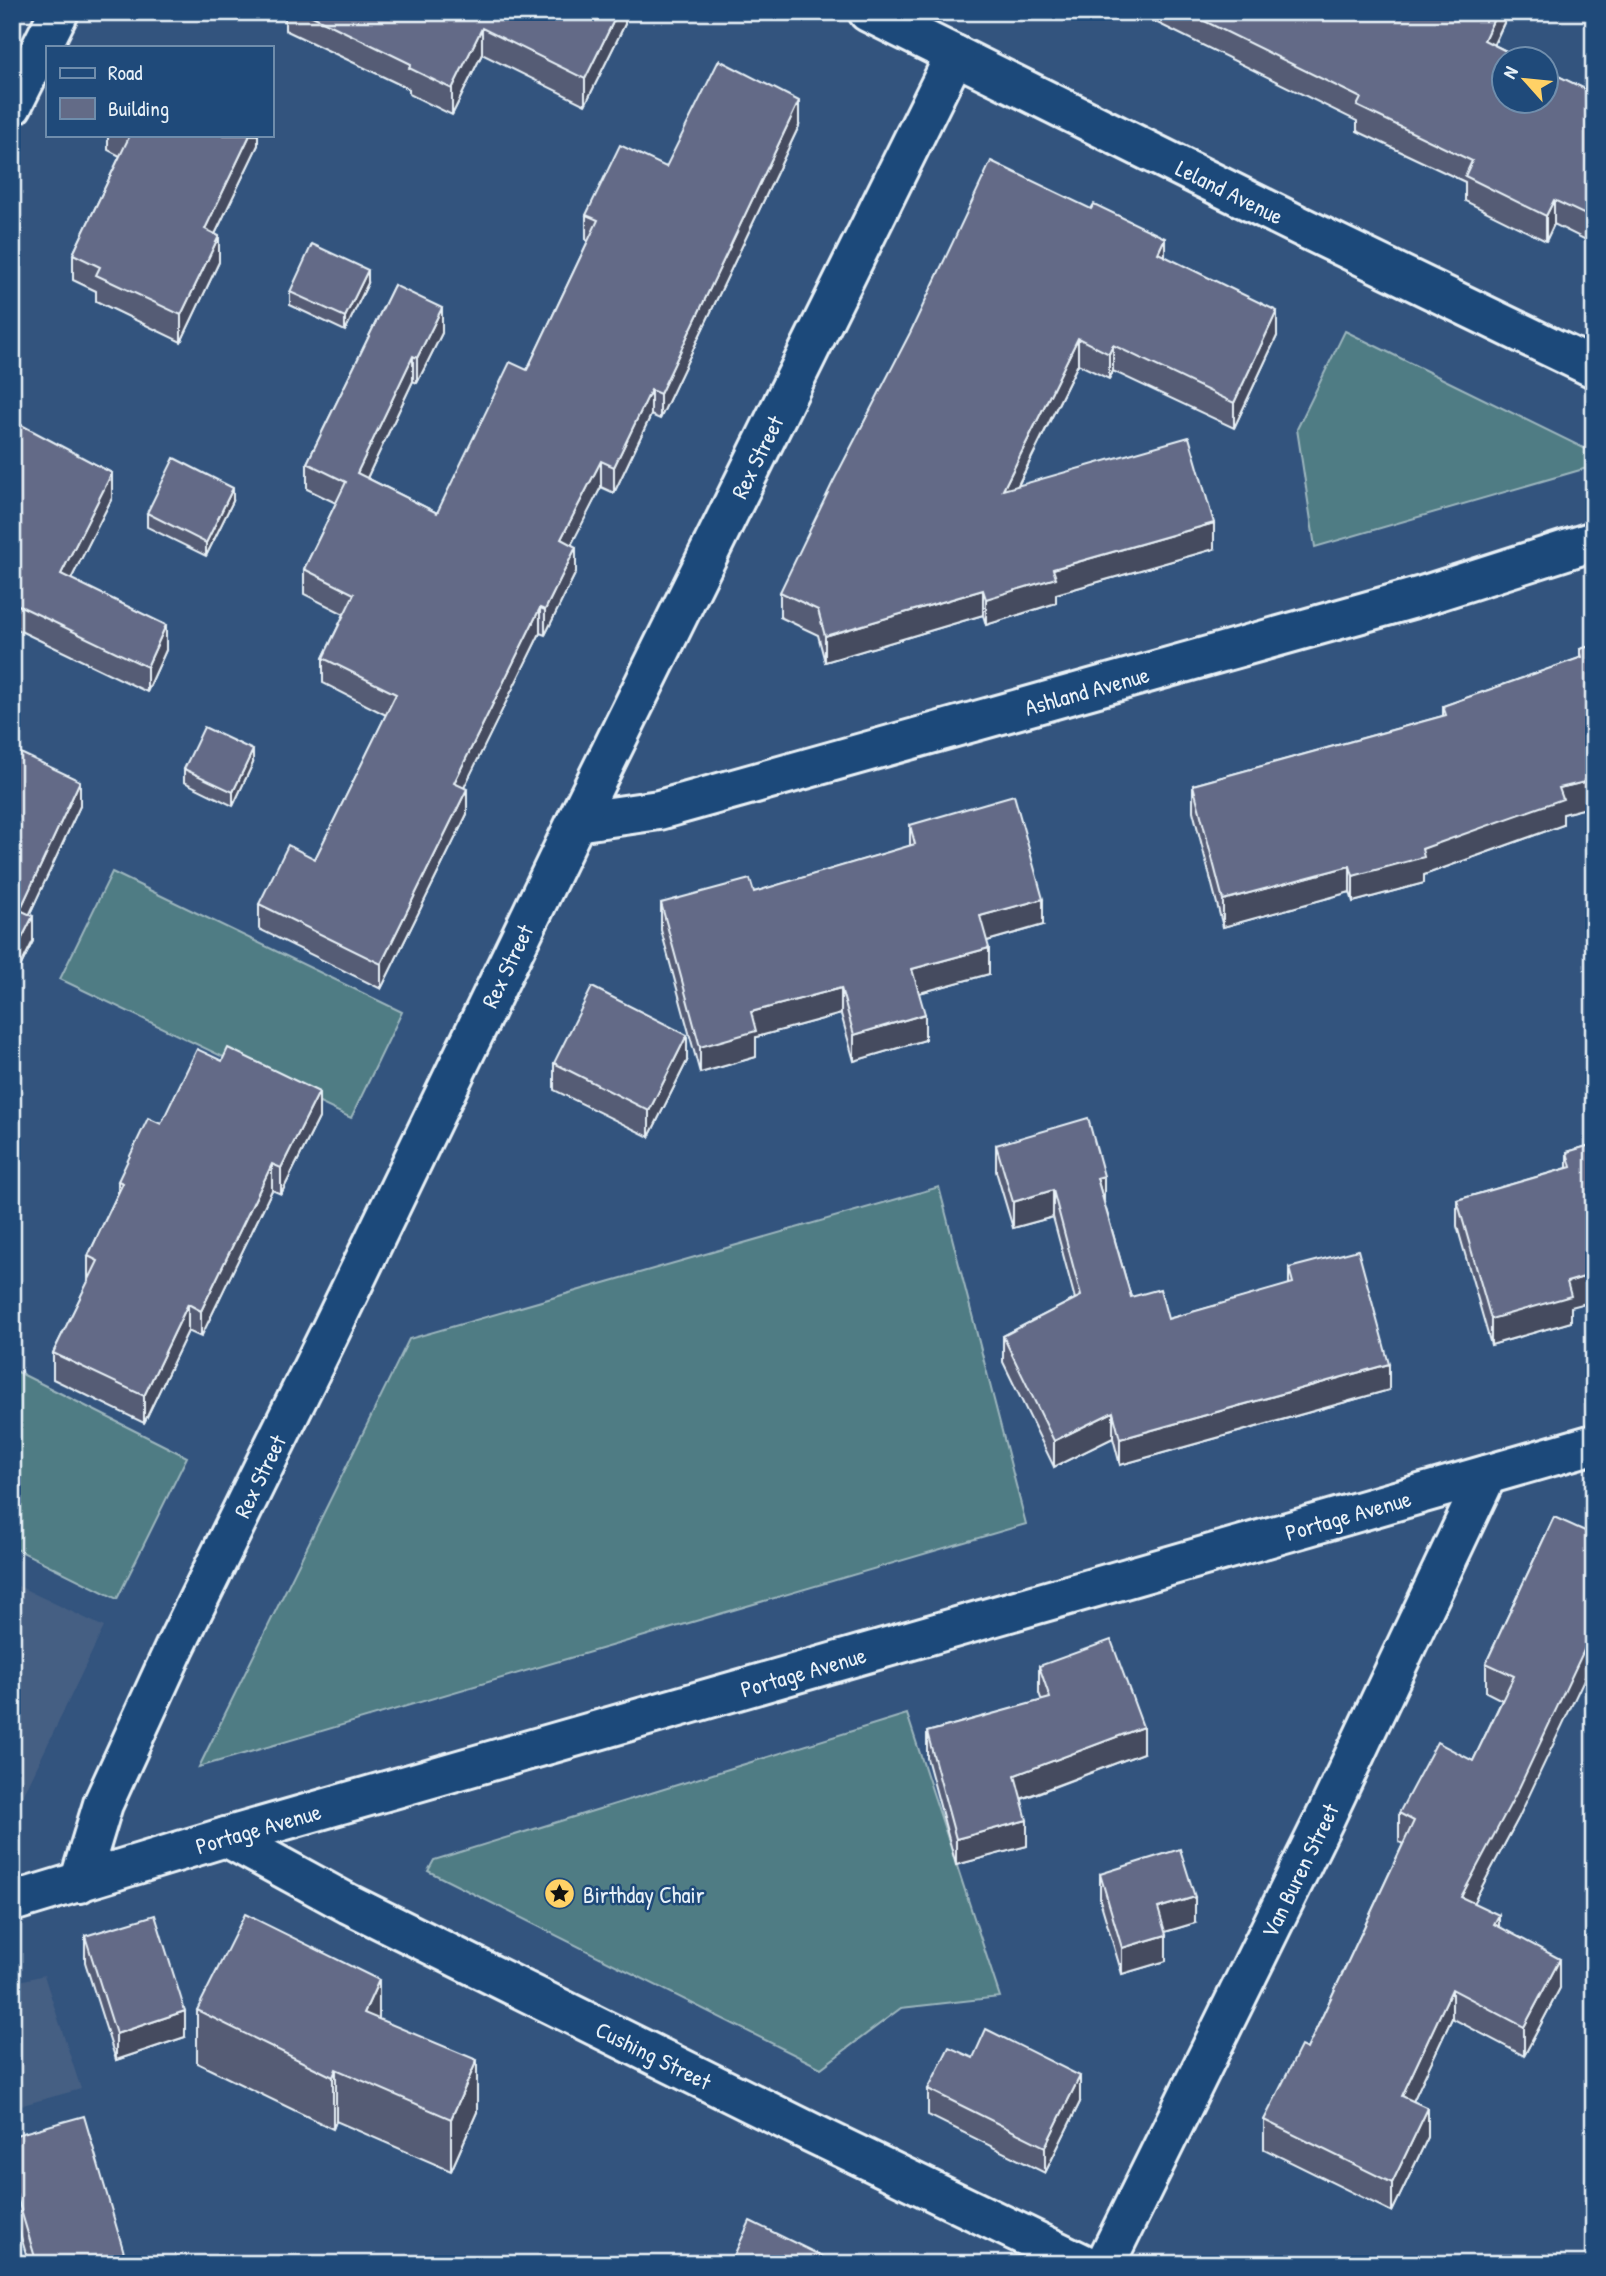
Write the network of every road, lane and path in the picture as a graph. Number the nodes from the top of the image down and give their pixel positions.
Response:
1 (59, 12) edge
2 (868, 12) edge
3 (955, 55) junction
4 (12, 106) edge
5 (1594, 368) edge
6 (1594, 541) edge
7 (576, 822) junction
8 (1594, 1444) edge
9 (1487, 1475) junction
10 (226, 1837) junction
11 (79, 1883) junction
12 (12, 1902) edge
13 (1084, 2264) edge
14 (1105, 2264) edge

1 - 4 street
2 - 3 street, Leland Avenue
3 - 5 street, Leland Avenue
3 - 7 street, Rex Street
6 - 7 street, Ashland Avenue
7 - 11 street, Rex Street
8 - 9 street, Portage Avenue
9 - 10 street, Portage Avenue
9 - 14 street, Van Buren Street
10 - 11 street, Portage Avenue
10 - 13 street, Cushing Street
11 - 12 street, Portage Avenue

